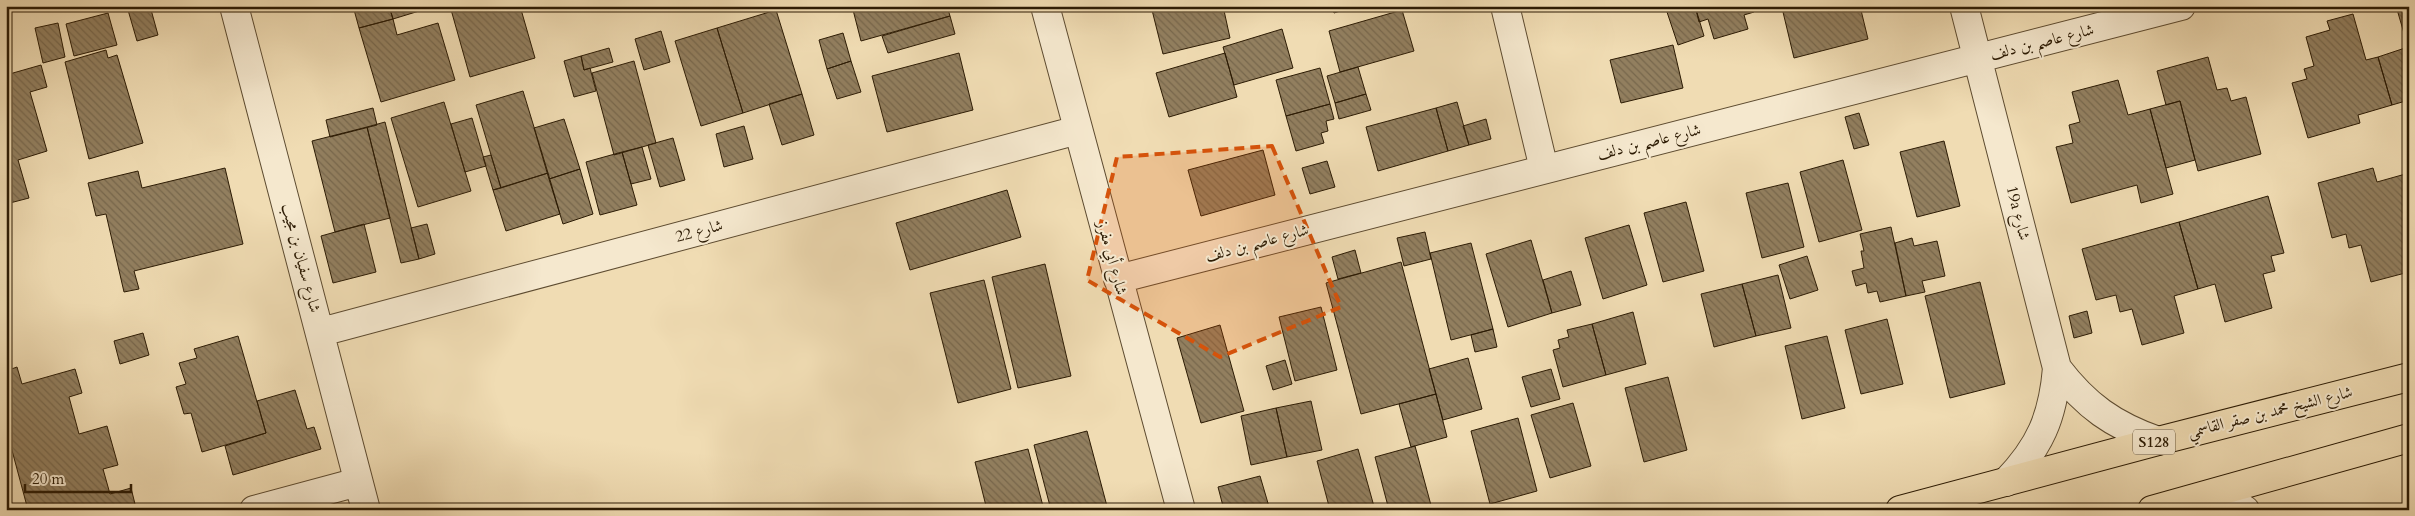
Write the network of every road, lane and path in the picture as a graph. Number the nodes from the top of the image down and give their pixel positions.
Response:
1 (234, 6) edge
2 (1045, 6) edge
3 (1504, 6) edge
4 (1964, 6) edge
5 (2181, 6) edge
6 (1978, 58) junction
7 (1078, 130) junction
8 (1544, 169) junction
9 (1118, 280) junction
10 (321, 332) junction
11 (2057, 368) junction
12 (2409, 377) edge
13 (2409, 438) edge
14 (2158, 441) junction
15 (358, 482) junction
16 (2006, 482) junction
17 (2213, 494) junction
18 (254, 510) edge
19 (366, 510) edge
20 (1181, 510) edge
21 (1900, 510) edge
22 (2152, 510) edge
23 (2245, 510) edge

1 - 10 street, شارع سفيان بن مجيب
2 - 7 street, شارع أبي مفرز
3 - 8 street
4 - 6 street, 19a شارع
5 - 6 street, شارع عاصم بن دلف
6 - 8 street, شارع عاصم بن دلف
6 - 11 street, 19a شارع
7 - 9 street, شارع أبي مفرز
7 - 10 street, شارع 22
8 - 9 street, شارع عاصم بن دلف
9 - 20 street, شارع أبي مفرز
10 - 15 street, شارع سفيان بن مجيب
11 - 14 street, 19a شارع
11 - 16 street, 19a شارع
12 - 14 main road, شارع الشيخ محمد بن صقر القاسمي / S128
13 - 17 main road
14 - 16 main road, شارع الشيخ محمد بن صقر القاسمي / S128
15 - 18 street
15 - 19 street, شارع سفيان بن مجيب
16 - 21 main road, شارع الشيخ محمد بن صقر القاسمي / S128
17 - 22 main road
17 - 23 street

